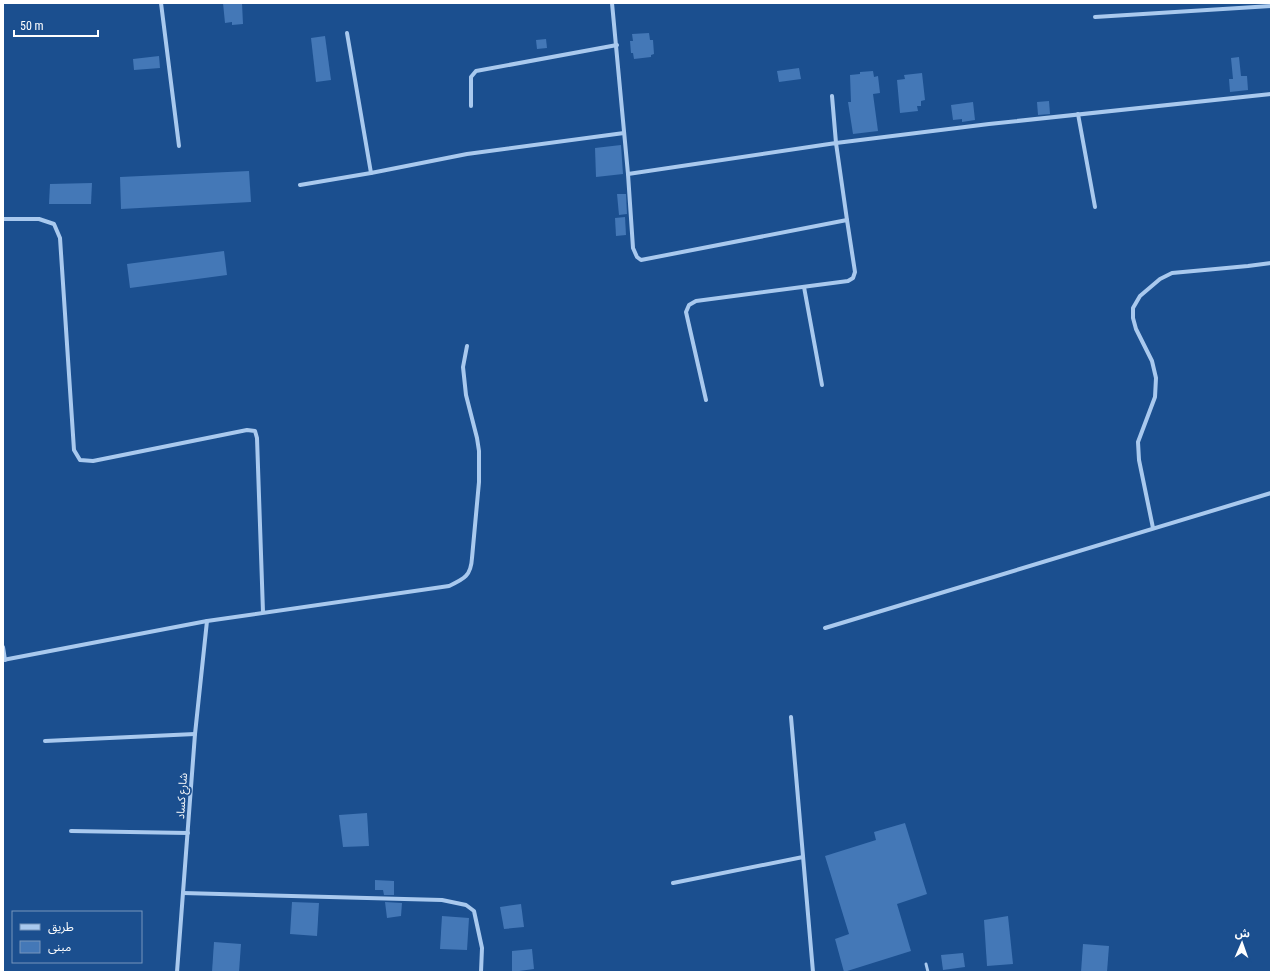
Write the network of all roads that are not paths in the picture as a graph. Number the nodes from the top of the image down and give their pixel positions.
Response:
1 (161, 3) edge
2 (612, 3) edge
3 (1271, 6) edge
4 (1095, 17) dead end
5 (347, 33) dead end
6 (617, 45) junction
7 (1271, 94) edge
8 (832, 96) dead end
9 (471, 106) dead end
10 (1078, 114) junction
11 (624, 133) junction
12 (836, 143) junction
13 (178, 146) dead end
14 (371, 173) junction
15 (628, 174) junction
16 (300, 185) dead end
17 (1095, 207) dead end
18 (3, 219) edge
19 (847, 220) junction
20 (1271, 262) edge
21 (804, 287) junction
22 (467, 346) dead end
23 (822, 385) dead end
24 (706, 400) dead end
25 (1271, 493) edge
26 (1153, 528) junction
27 (263, 612) junction
28 (207, 621) junction
29 (825, 628) dead end
30 (3, 647) edge
31 (4, 660) edge
32 (791, 717) dead end
33 (195, 734) junction
34 (45, 741) dead end
35 (71, 830) dead end
36 (188, 833) junction
37 (803, 857) junction
38 (673, 883) dead end
39 (183, 893) junction
40 (926, 964) dead end
41 (177, 972) edge
42 (481, 972) edge
43 (813, 972) edge
44 (928, 972) edge

1 - 13 street
2 - 6 street
3 - 4 street
5 - 14 street
6 - 9 street
6 - 11 street
7 - 10 street
8 - 12 street
10 - 12 street
10 - 17 street
11 - 14 street
11 - 15 street
12 - 15 street
12 - 19 street
14 - 16 street
15 - 19 street
18 - 27 street
19 - 21 street
20 - 26 street
21 - 23 street
21 - 24 street
22 - 27 street
25 - 26 street
26 - 29 street
27 - 28 street
28 - 31 street
28 - 33 street, شارع كساد
30 - 31 street
32 - 37 street
33 - 34 street
33 - 36 street, شارع كساد
35 - 36 street
36 - 39 street, شارع كساد
37 - 38 street
37 - 43 street
39 - 41 street, شارع كساد
39 - 42 street
40 - 44 lane

